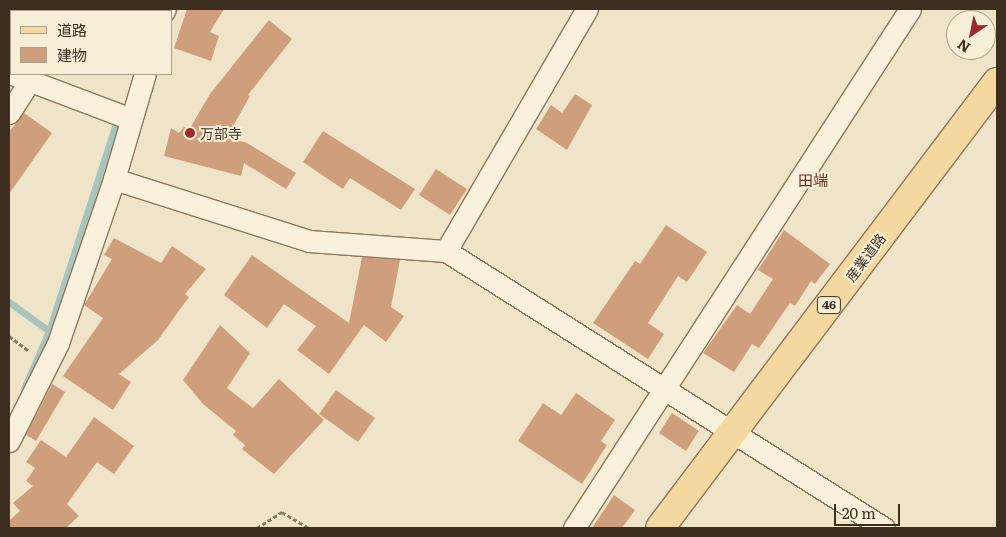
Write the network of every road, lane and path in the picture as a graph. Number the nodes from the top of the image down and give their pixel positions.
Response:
1 (587, 9) edge
2 (910, 9) edge
3 (16, 75) edge
4 (145, 75) edge
5 (997, 82) edge
6 (9, 113) edge
7 (130, 119) junction
8 (114, 179) junction
9 (446, 251) junction
10 (9, 336) edge
11 (37, 356) dead end
12 (663, 389) junction
13 (732, 434) junction
14 (9, 441) edge
15 (257, 528) edge
16 (309, 528) edge
17 (574, 528) edge
18 (660, 528) edge
19 (884, 528) edge

1 - 9 street
2 - 12 street
3 - 6 street
3 - 7 street
4 - 7 street
5 - 13 main road, 産業道路 / 46
7 - 8 street
8 - 9 street
8 - 14 street
9 - 12 street
10 - 11 path
12 - 13 street
12 - 17 street
13 - 18 main road, 産業道路 / 46
13 - 19 street
15 - 16 path

